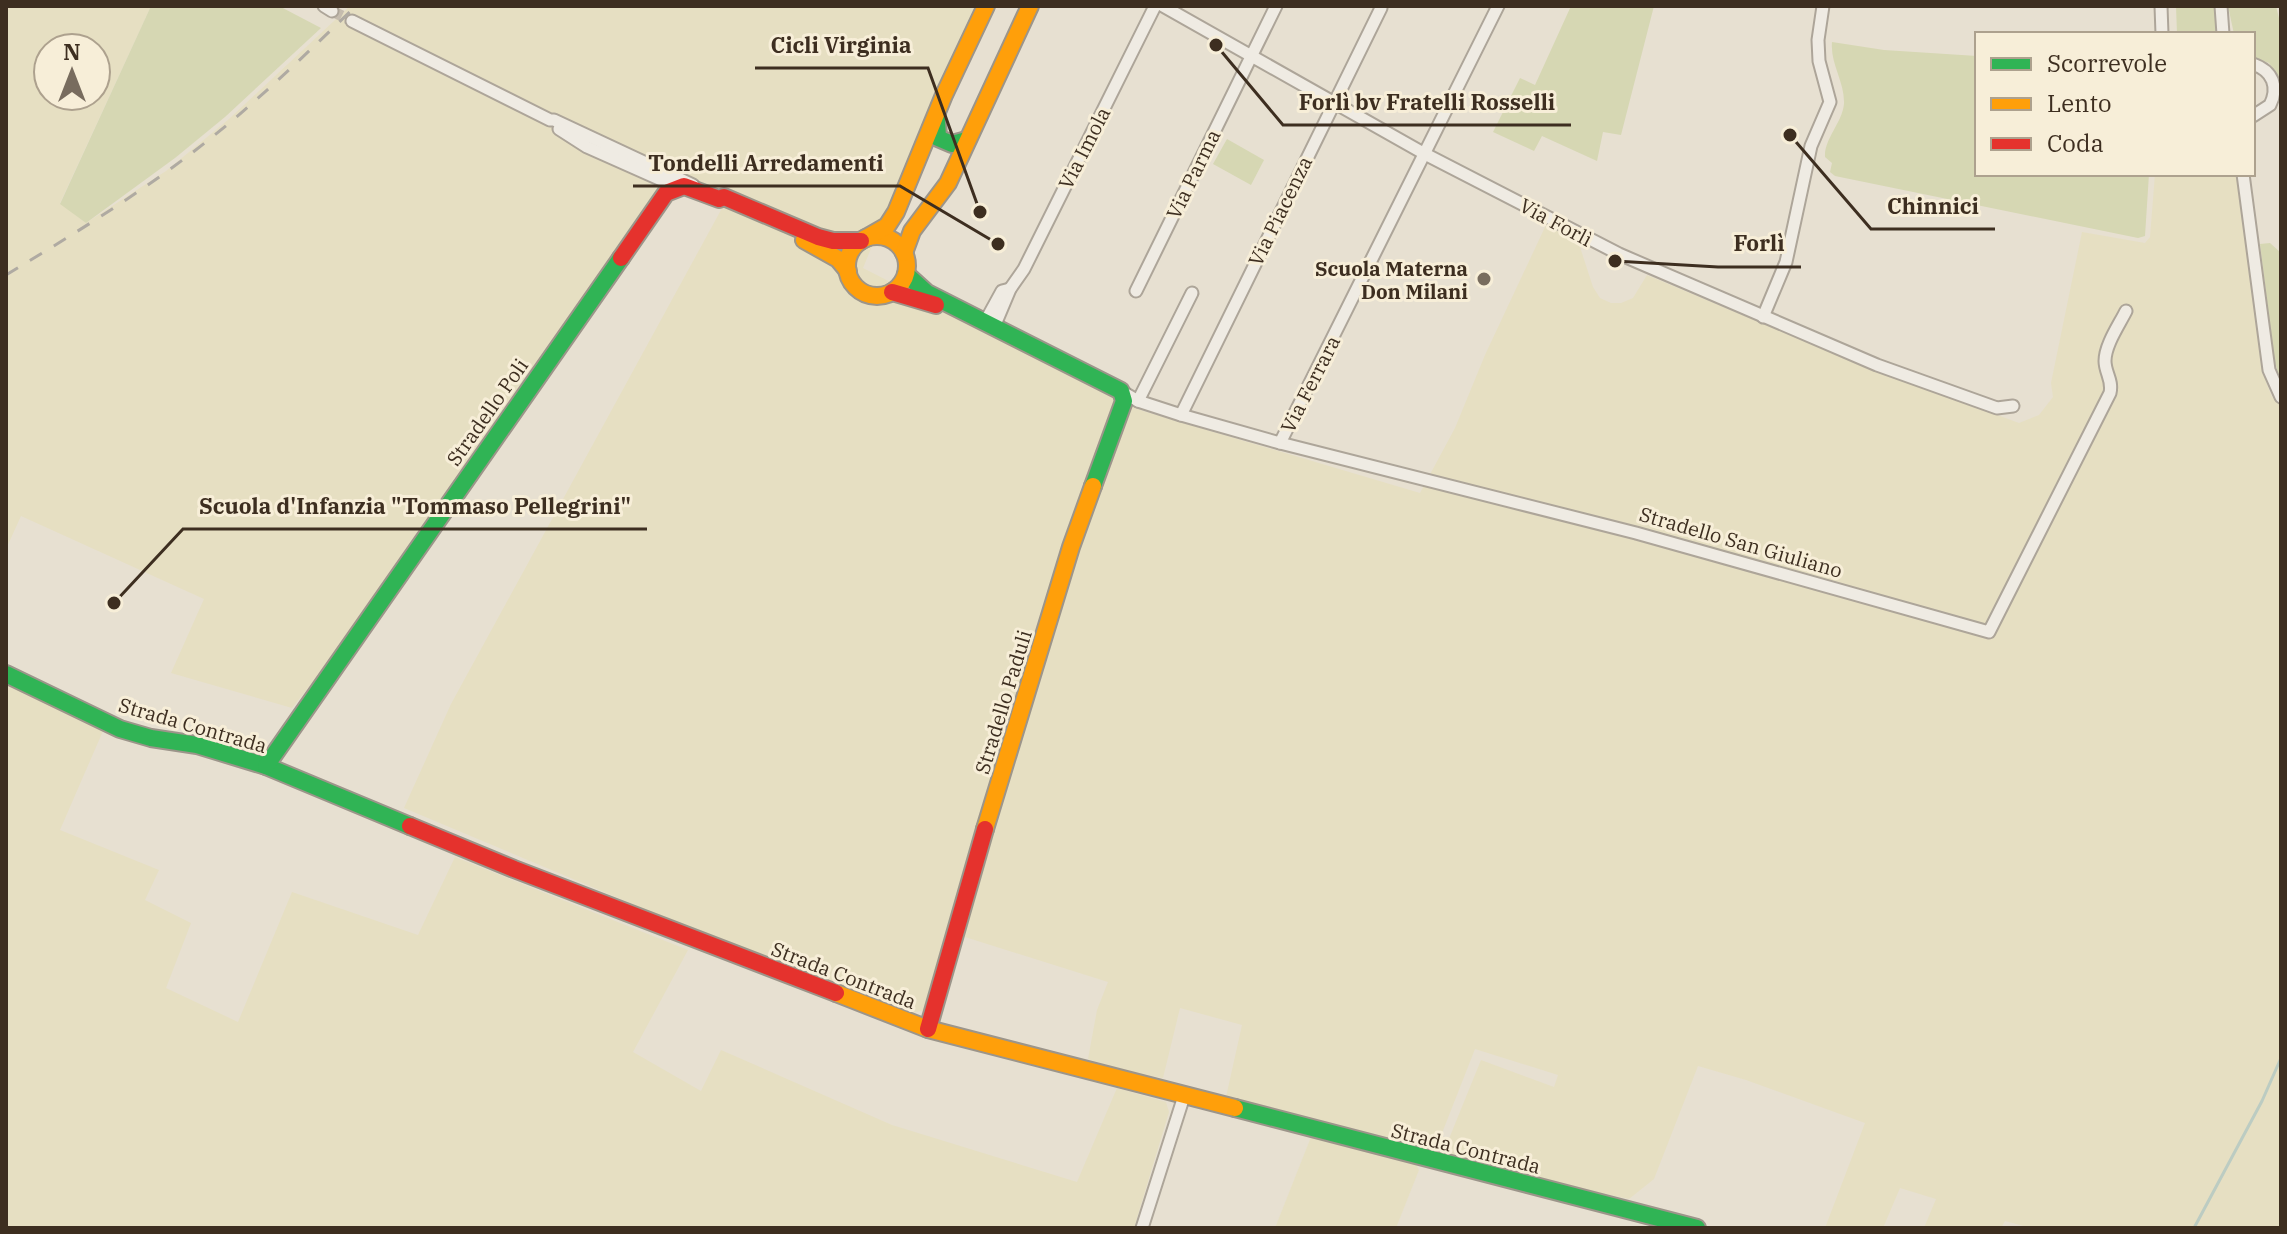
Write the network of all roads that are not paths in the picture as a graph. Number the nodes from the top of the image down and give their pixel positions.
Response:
1 (986, 6) edge
2 (1033, 6) edge
3 (1155, 6) edge
4 (1163, 6) edge
5 (1276, 6) edge
6 (1498, 6) edge
7 (1823, 6) edge
8 (2161, 6) edge
9 (2221, 6) edge
10 (1381, 8) dead end
11 (352, 21) tunnel mouth
12 (2162, 32) edge
13 (2225, 32) edge
14 (1251, 56) junction
15 (2255, 65) edge
16 (2278, 89) edge
17 (944, 95) junction
18 (1333, 102) junction
19 (2275, 106) edge
20 (2255, 116) edge
21 (550, 120) junction
22 (967, 140) junction
23 (604, 145) junction
24 (1425, 154) junction
25 (632, 168) junction
26 (651, 176) junction
27 (2243, 176) edge
28 (677, 187) junction
29 (724, 197) junction
30 (659, 200) junction
31 (863, 239) junction
32 (904, 253) junction
33 (848, 271) junction
34 (906, 274) junction
35 (1136, 291) dead end
36 (892, 292) junction
37 (1192, 293) dead end
38 (2126, 311) dead end
39 (1763, 317) junction
40 (983, 322) junction
41 (1121, 391) junction
42 (2281, 397) edge
43 (1138, 401) junction
44 (2013, 406) dead end
45 (1181, 415) junction
46 (1280, 443) junction
47 (6, 674) edge
48 (266, 766) junction
49 (928, 1029) junction
50 (1184, 1096) junction
51 (1142, 1228) edge
52 (1697, 1228) edge

1 - 17 street
2 - 22 street
3 - 40 street, Via Imola
4 - 14 street, Via Forlì
5 - 14 street, Via Parma
6 - 24 street, Via Ferrara
7 - 39 street
8 - 12 street
9 - 13 street
10 - 18 street, Via Piacenza
11 - 21 street
14 - 18 street, Via Forlì
14 - 35 street, Via Parma
15 - 16 street
16 - 19 street
17 - 22 street
17 - 31 street
18 - 24 street, Via Forlì
18 - 45 street, Via Piacenza
19 - 20 street
21 - 23 street
21 - 25 street
22 - 32 street
23 - 25 street
23 - 29 street
24 - 39 street, Via Forlì
24 - 46 street, Via Ferrara
25 - 26 street
26 - 28 street
26 - 30 street
27 - 42 street
28 - 29 street
28 - 30 street, Stradello Poli
28 - 33 street
29 - 31 street
30 - 48 street, Stradello Poli
31 - 32 street
31 - 33 street
32 - 34 street
33 - 36 street
34 - 36 street
34 - 40 street, Stradello San Giuliano
36 - 40 street, Stradello San Giuliano
37 - 43 street
38 - 46 street, Stradello San Giuliano
39 - 44 street, Via Forlì
40 - 41 street, Stradello San Giuliano
41 - 43 street, Stradello San Giuliano
41 - 49 street, Stradello Paduli
43 - 45 street, Stradello San Giuliano
45 - 46 street, Stradello San Giuliano
47 - 48 street, Strada Contrada
48 - 49 street, Strada Contrada
49 - 50 street, Strada Contrada
50 - 51 street
50 - 52 street, Strada Contrada

